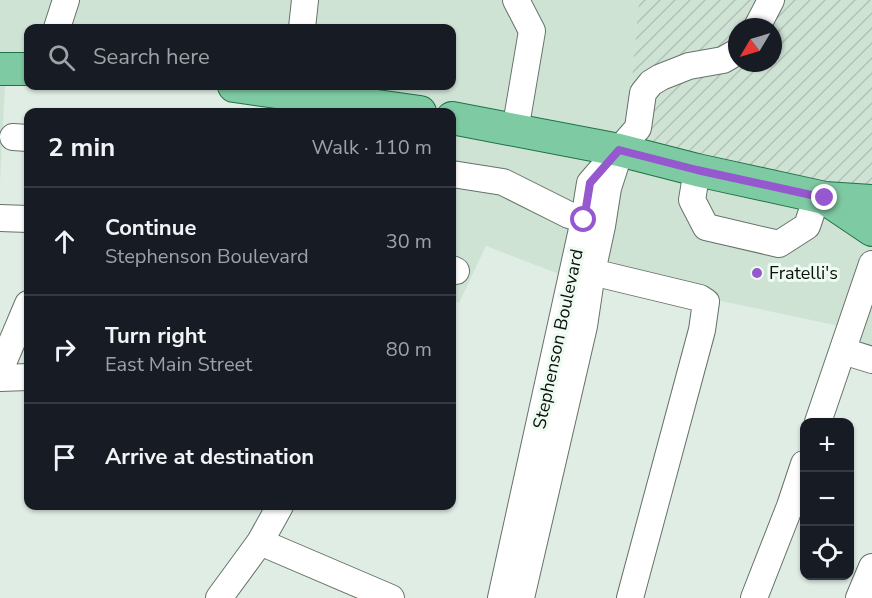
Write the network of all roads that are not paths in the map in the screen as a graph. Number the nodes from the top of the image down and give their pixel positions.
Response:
1 (66, 0) edge
2 (305, 0) edge
3 (516, 0) edge
4 (771, 0) edge
5 (762, 18) edge
6 (58, 24) edge
7 (302, 24) edge
8 (728, 57) edge
9 (0, 69) edge
10 (24, 69) edge
11 (292, 90) edge
12 (391, 105) edge
13 (456, 119) edge
14 (515, 130) junction
15 (619, 150) junction
16 (697, 170) junction
17 (456, 175) edge
18 (821, 197) junction
19 (872, 201) edge
20 (0, 218) edge
21 (24, 219) edge
22 (593, 223) junction
23 (872, 230) edge
24 (872, 264) edge
25 (592, 272) junction
26 (24, 313) edge
27 (843, 351) junction
28 (872, 360) edge
29 (0, 370) edge
30 (24, 377) edge
31 (0, 378) edge
32 (820, 418) edge
33 (801, 472) edge
34 (278, 510) edge
35 (260, 542) junction
36 (872, 567) edge
37 (219, 598) edge
38 (391, 598) edge
39 (501, 598) edge
40 (521, 598) edge
41 (630, 598) edge
42 (754, 598) edge
43 (859, 598) edge

1 - 6 street
2 - 7 street
3 - 14 street
4 - 5 street
8 - 15 street, Stephenson Boulevard
9 - 10 main road
11 - 12 main road
13 - 14 main road
14 - 15 main road
15 - 16 main road
15 - 22 street, Stephenson Boulevard
16 - 18 main road
16 - 18 street
17 - 22 street
18 - 19 main road
18 - 23 main road
20 - 21 street
22 - 25 street, Stephenson Boulevard
22 - 39 street, Stephenson Boulevard
24 - 27 street
25 - 40 street, Stephenson Boulevard
25 - 41 street
26 - 29 street
27 - 28 street
27 - 32 street
30 - 31 street
33 - 42 street
34 - 35 street
35 - 37 street
35 - 38 street
36 - 43 street

